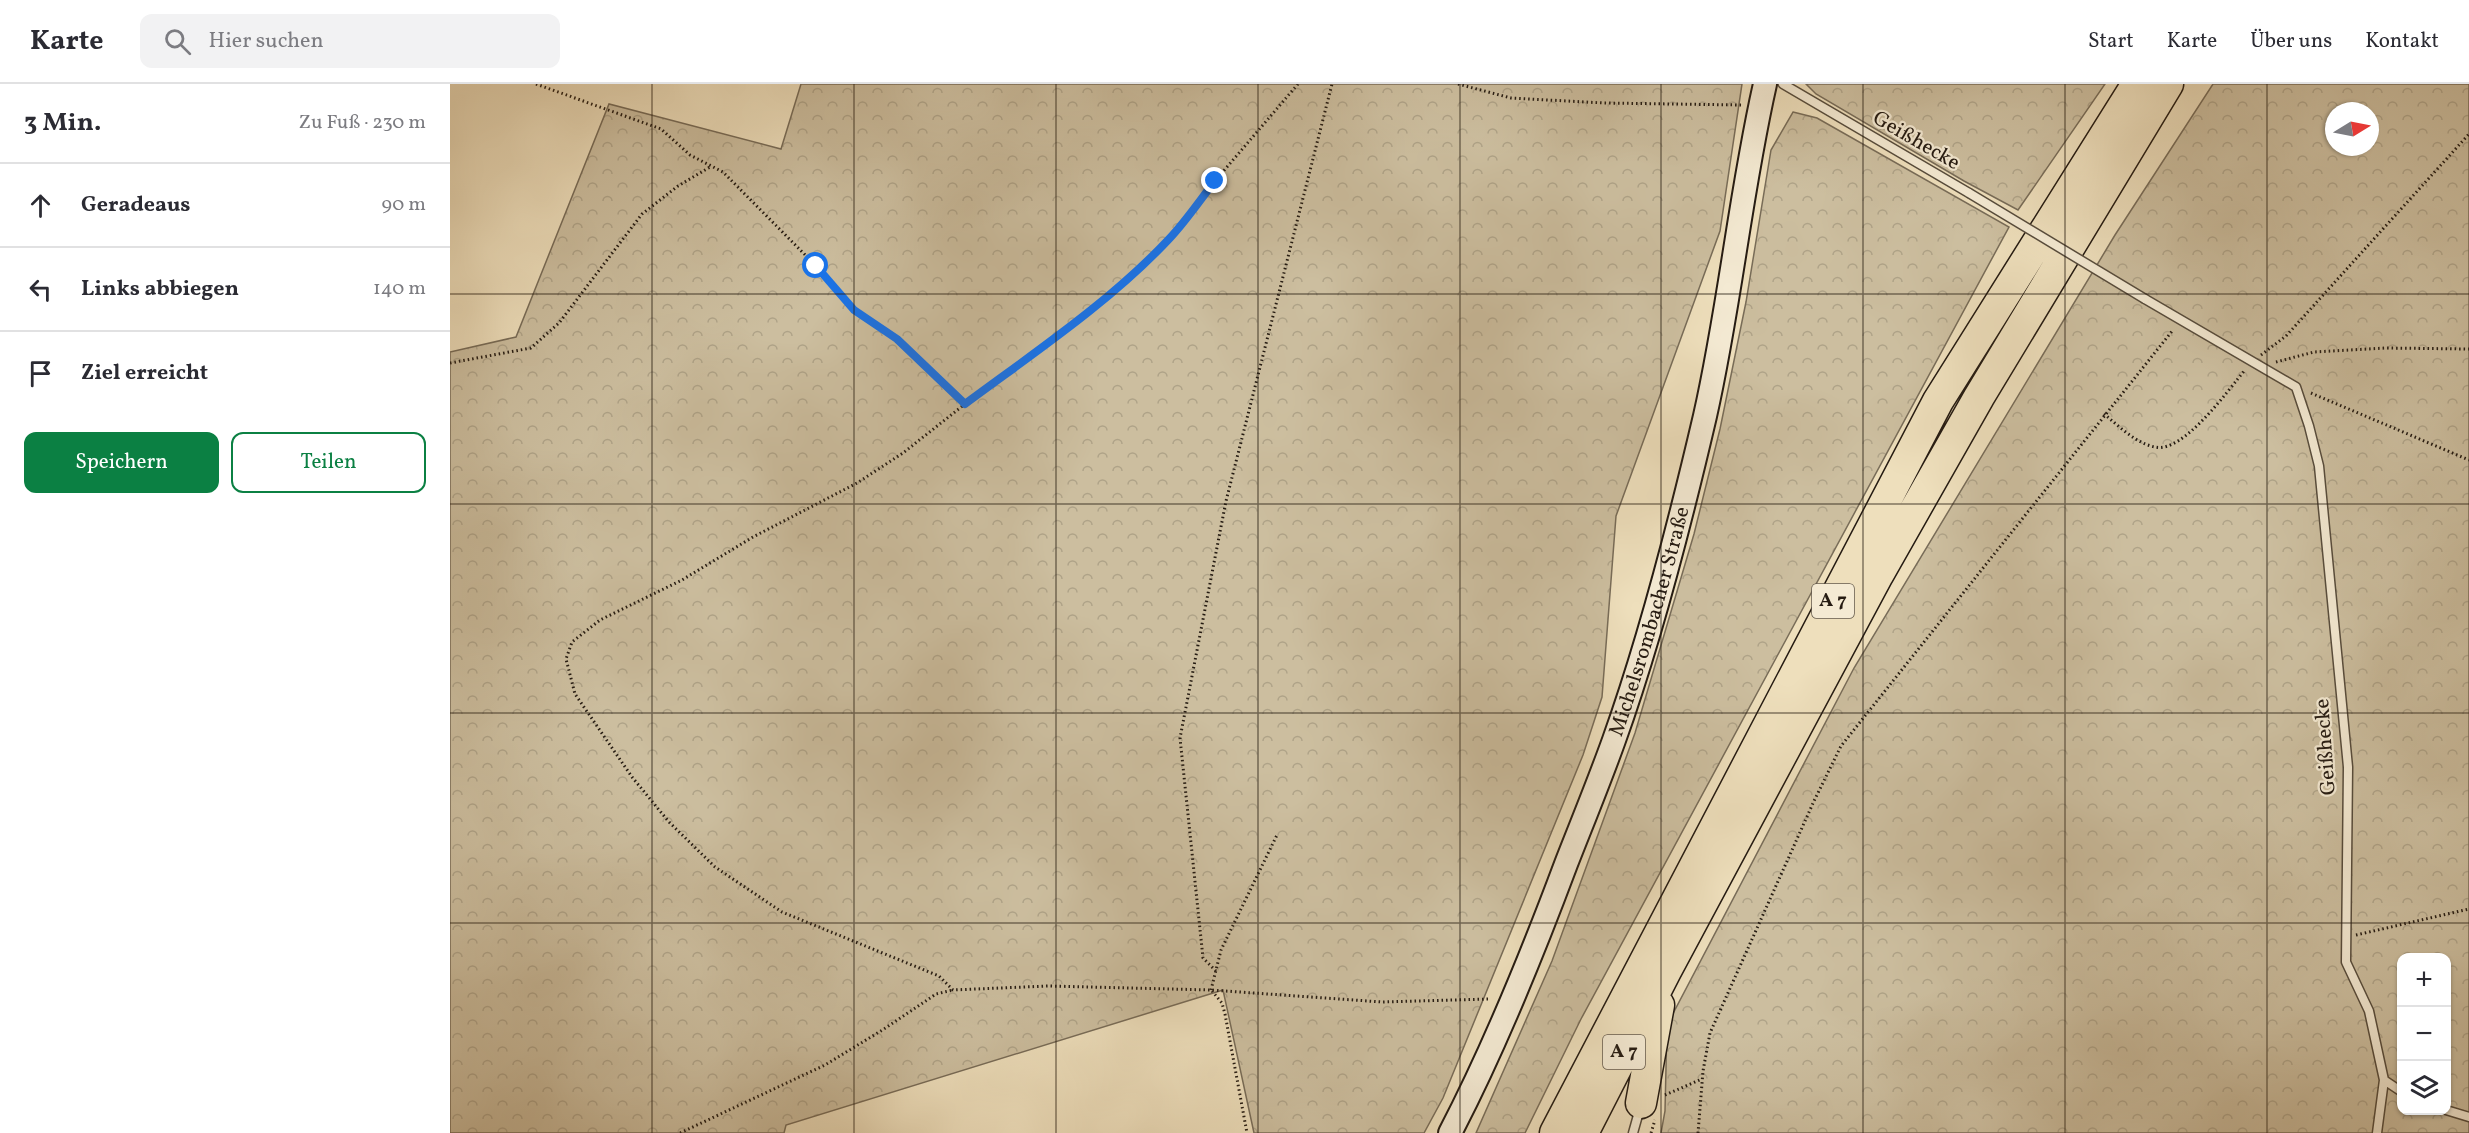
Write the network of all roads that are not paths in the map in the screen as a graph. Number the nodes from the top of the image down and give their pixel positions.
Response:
1 (1783, 84) edge
2 (2137, 84) edge
3 (2168, 84) edge
4 (1763, 94) edge
5 (1666, 971) junction
6 (2384, 1080) junction
7 (2397, 1089) edge
8 (1651, 1100) joint
9 (2451, 1112) edge
10 (2469, 1117) edge
11 (1450, 1133) edge
12 (1555, 1133) edge
13 (1582, 1133) edge
14 (1633, 1133) edge
15 (2377, 1133) edge

1 - 6 lane, Geißhecke, bridge
2 - 12 highway, A 7
3 - 5 highway, A 7
4 - 11 main road, Michelsrombacher Straße
5 - 8 highway
5 - 13 highway, A 7
6 - 7 lane
6 - 15 lane, Geißhecke
8 - 14 lane
9 - 10 lane

